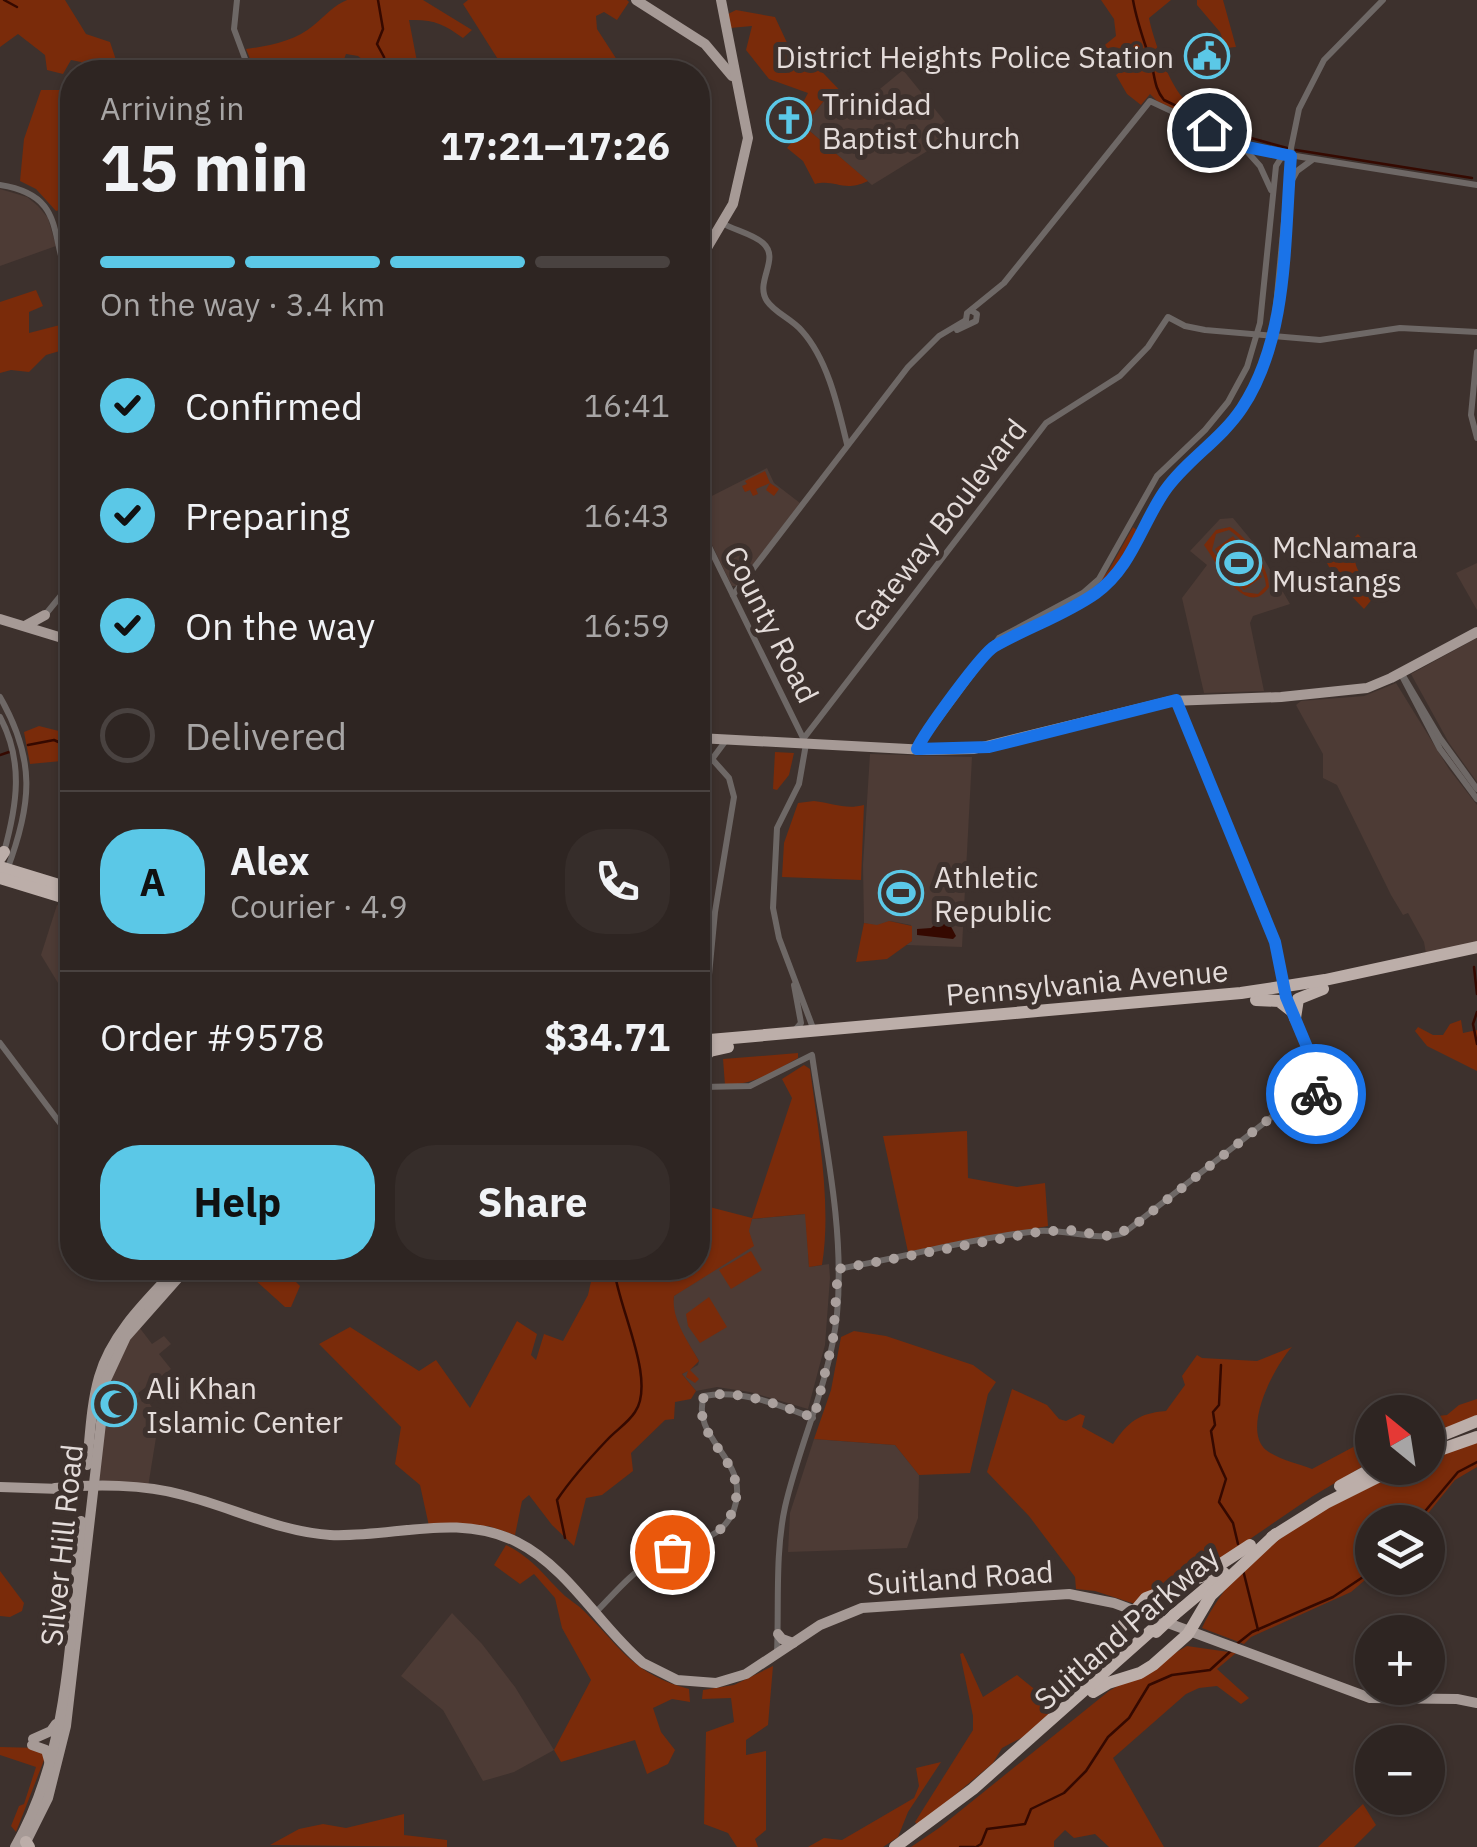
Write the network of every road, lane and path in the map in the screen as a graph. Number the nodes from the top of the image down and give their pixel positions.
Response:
1 (237, 0) edge
2 (636, 0) edge
3 (721, 0) edge
4 (1383, 0) edge
5 (729, 48) junction
6 (718, 59) junction
7 (246, 60) edge
8 (741, 97) junction
9 (1242, 146) junction
10 (1287, 155) junction
11 (1313, 159) junction
12 (0, 185) edge
13 (1477, 185) edge
14 (1288, 188) junction
15 (1272, 199) junction
16 (721, 223) junction
17 (710, 238) edge
18 (710, 242) edge
19 (60, 246) edge
20 (1185, 326) junction
21 (1162, 328) junction
22 (1477, 332) edge
23 (1257, 334) junction
24 (1272, 336) junction
25 (1477, 352) edge
26 (843, 431) junction
27 (856, 434) junction
28 (1477, 438) edge
29 (847, 446) junction
30 (710, 548) edge
31 (733, 595) junction
32 (60, 597) edge
33 (44, 616) joint
34 (0, 619) edge
35 (29, 628) junction
36 (1477, 632) edge
37 (60, 637) edge
38 (992, 647) junction
39 (1401, 673) junction
40 (0, 698) edge
41 (1176, 700) junction
42 (0, 717) edge
43 (710, 738) edge
44 (726, 739) junction
45 (805, 741) junction
46 (917, 749) junction
47 (712, 760) junction
48 (710, 763) edge
49 (1477, 788) edge
50 (1477, 799) edge
51 (3, 870) edge
52 (23, 879) junction
53 (60, 887) edge
54 (60, 895) edge
55 (1477, 947) edge
56 (1477, 956) edge
57 (710, 960) edge
58 (792, 974) junction
59 (1323, 989) junction
60 (1285, 991) junction
61 (1256, 1000) junction
62 (1294, 1016) junction
63 (819, 1030) junction
64 (710, 1034) edge
65 (783, 1034) junction
66 (0, 1043) edge
67 (725, 1043) junction
68 (710, 1051) edge
69 (710, 1088) edge
70 (60, 1123) edge
71 (838, 1269) junction
72 (166, 1280) edge
73 (814, 1418) junction
74 (1477, 1421) edge
75 (1445, 1434) edge
76 (1477, 1436) edge
77 (1445, 1448) edge
78 (1355, 1478) edge
79 (1361, 1485) edge
80 (0, 1486) edge
81 (87, 1488) junction
82 (1276, 1534) junction
83 (1250, 1546) junction
84 (80, 1570) junction
85 (1136, 1611) junction
86 (595, 1613) junction
87 (1173, 1614) junction
88 (1155, 1630) junction
89 (1190, 1632) junction
90 (778, 1634) junction
91 (793, 1643) junction
92 (777, 1654) junction
93 (1477, 1703) edge
94 (1064, 1714) junction
95 (60, 1718) junction
96 (1050, 1721) junction
97 (50, 1765) junction
98 (23, 1844) edge
99 (895, 1847) edge
100 (904, 1847) edge

1 - 7 street
2 - 6 main road
3 - 5 main road
4 - 10 street
5 - 6 main road
5 - 8 main road
6 - 8 main road
8 - 16 main road
9 - 10 street
9 - 15 street
9 - 27 street
10 - 11 street
10 - 14 street
10 - 15 street
11 - 13 street
11 - 14 street
12 - 19 street
14 - 24 street
15 - 23 street
16 - 17 main road
16 - 18 main road
16 - 26 street
20 - 21 street
20 - 21 street, Gateway Boulevard
20 - 23 street
21 - 45 street, Gateway Boulevard
22 - 24 street
23 - 24 street
23 - 38 street
24 - 38 street
25 - 28 street
26 - 27 street
26 - 29 street
27 - 29 street
29 - 31 street
30 - 31 street, County Road
31 - 45 street, County Road
32 - 33 street
33 - 35 main road
34 - 35 main road
35 - 37 main road
36 - 39 main road
38 - 46 street
39 - 41 main road
39 - 49 street
39 - 50 street
40 - 51 street
41 - 46 main road
41 - 60 street
42 - 51 street
43 - 44 main road
44 - 45 main road
44 - 47 street
45 - 46 main road
45 - 58 street
47 - 48 street
47 - 57 street
51 - 52 highway
51 - 52 highway
52 - 53 highway
52 - 54 highway
55 - 60 highway, Pennsylvania Avenue
56 - 59 highway, Pennsylvania Avenue
58 - 63 street
58 - 65 street
59 - 60 highway, Pennsylvania Avenue
59 - 62 highway
60 - 61 highway, Pennsylvania Avenue
60 - 62 street
60 - 63 highway, Pennsylvania Avenue
61 - 62 highway
61 - 67 highway, Pennsylvania Avenue
62 - 71 street
63 - 65 highway, Pennsylvania Avenue
64 - 67 highway
65 - 67 highway, Pennsylvania Avenue
66 - 70 street
67 - 68 highway
69 - 71 street
71 - 73 street
72 - 81 main road, Silver Hill Road
73 - 86 street
73 - 90 street
74 - 75 highway
76 - 77 highway
78 - 83 highway, Suitland Parkway
79 - 82 highway, Suitland Parkway
80 - 81 main road, Suitland Road
81 - 84 main road, Silver Hill Road
81 - 86 main road, Suitland Road
82 - 87 highway, Suitland Parkway
82 - 89 highway
83 - 85 highway
83 - 87 highway, Suitland Parkway
84 - 95 main road, Silver Hill Road
84 - 98 main road, Silver Hill Road
85 - 89 main road, Suitland Road
85 - 91 main road, Suitland Road
85 - 96 highway
86 - 92 main road, Suitland Road
87 - 88 highway, Suitland Parkway, bridge
88 - 94 highway, Suitland Parkway
88 - 96 highway, Suitland Parkway
89 - 93 main road, Suitland Road
89 - 94 highway
90 - 91 main road
90 - 92 street
91 - 92 main road, Suitland Road
94 - 100 highway, Suitland Parkway
95 - 97 main road, Silver Hill Road
95 - 97 main road
96 - 99 highway, Suitland Parkway
97 - 98 main road, Silver Hill Road

